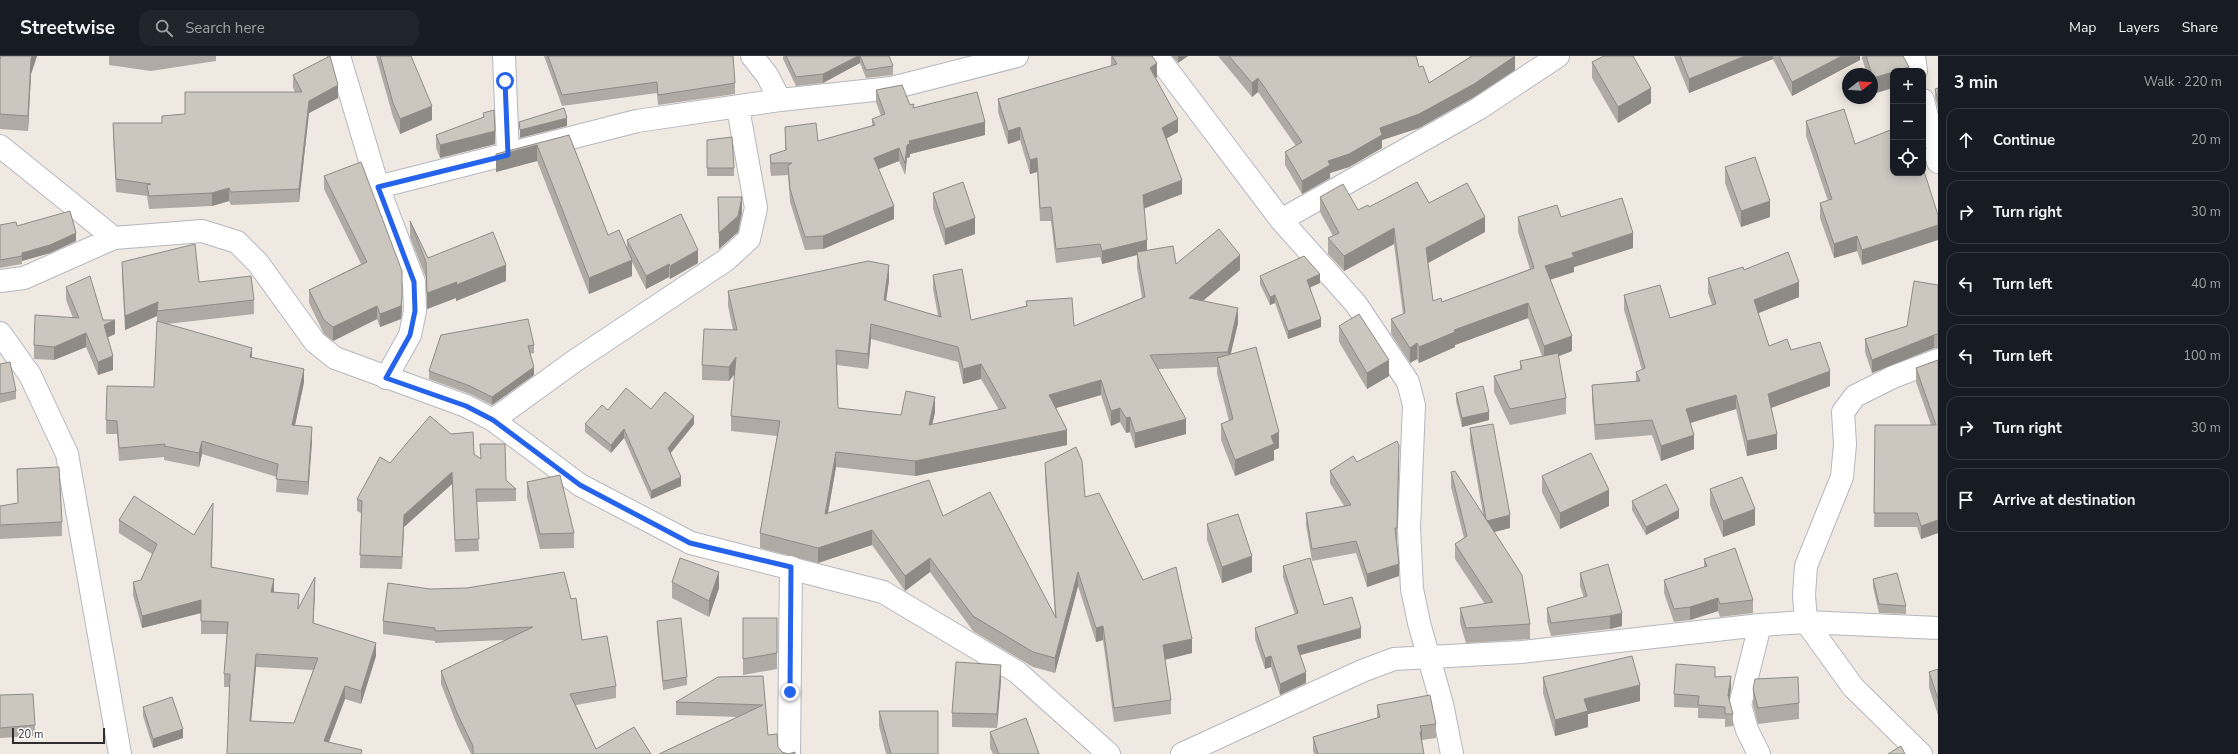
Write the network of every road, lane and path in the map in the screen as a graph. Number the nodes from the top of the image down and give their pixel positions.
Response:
1 (338, 56) edge
2 (504, 56) edge
3 (752, 56) edge
4 (1017, 56) edge
5 (1157, 56) edge
6 (1558, 56) edge
7 (1914, 56) edge
8 (1916, 68) edge
9 (780, 100) junction
10 (1924, 104) edge
11 (738, 108) junction
12 (0, 146) edge
13 (508, 155) junction
14 (1938, 162) edge
15 (378, 187) junction
16 (1281, 220) junction
17 (114, 238) junction
18 (0, 281) edge
19 (0, 333) edge
20 (1938, 360) edge
21 (386, 378) junction
22 (493, 420) junction
23 (791, 567) junction
24 (1806, 622) junction
25 (1760, 625) junction
26 (1938, 628) edge
27 (1427, 656) junction
28 (120, 754) edge
29 (789, 754) edge
30 (1109, 754) edge
31 (1182, 754) edge
32 (1452, 754) edge
33 (1759, 754) edge
34 (1921, 754) edge

1 - 15 street
2 - 13 street
3 - 9 street
4 - 9 street
5 - 16 street
6 - 16 street
7 - 8 street
9 - 11 street
10 - 14 street
11 - 13 street
11 - 22 street
12 - 17 street
13 - 15 street
15 - 21 street
16 - 27 street
17 - 18 street
17 - 21 street
19 - 28 street
20 - 24 street
21 - 22 street
22 - 23 street
23 - 29 street
23 - 30 street
24 - 25 street
24 - 26 street
24 - 34 street
25 - 27 street
25 - 33 street
27 - 31 street
27 - 32 street

